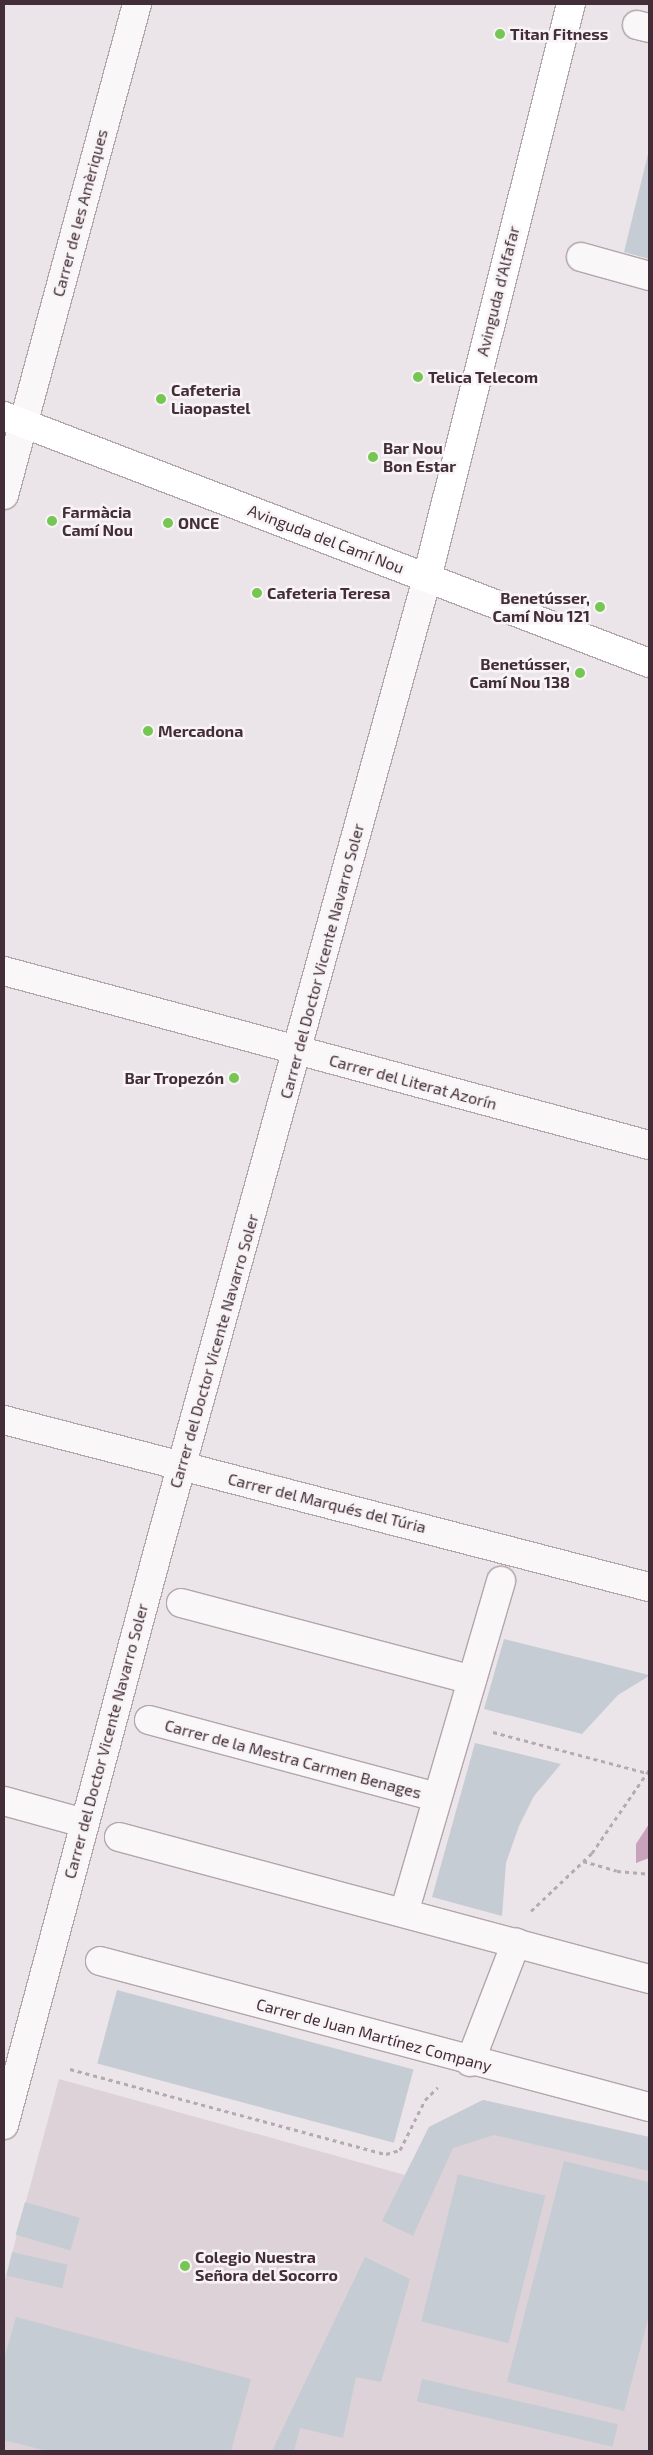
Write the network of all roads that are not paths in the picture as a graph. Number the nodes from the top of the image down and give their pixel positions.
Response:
1 (137, 4) edge
2 (571, 4) edge
3 (581, 257) dead end
4 (649, 276) edge
5 (13, 420) edge
6 (4, 495) edge
7 (427, 578) junction
8 (649, 663) edge
9 (4, 971) edge
10 (298, 1052) junction
11 (649, 1145) edge
12 (4, 1420) edge
13 (181, 1466) junction
14 (501, 1581) dead end
15 (649, 1587) edge
16 (181, 1603) dead end
17 (472, 1680) junction
18 (150, 1720) dead end
19 (438, 1797) junction
20 (4, 1801) edge
21 (84, 1823) junction
22 (119, 1837) dead end
23 (404, 1913) junction
24 (516, 1943) junction
25 (100, 1961) dead end
26 (649, 1979) edge
27 (470, 2062) junction
28 (649, 2106) edge
29 (4, 2125) edge

1 - 5 street, Carrer de les Amèriques
2 - 7 street, Avinguda d'Alfafar
3 - 4 street
5 - 6 street, Carrer de les Amèriques
5 - 7 street, Avinguda del Camí Nou
7 - 8 street, Avinguda del Camí Nou
7 - 10 street, Carrer del Doctor Vicente Navarro Soler
9 - 10 street, Carrer del Literat Azorín
10 - 11 street, Carrer del Literat Azorín
10 - 13 street, Carrer del Doctor Vicente Navarro Soler
12 - 13 street, Carrer del Marqués del Túria
13 - 15 street, Carrer del Marqués del Túria
13 - 21 street, Carrer del Doctor Vicente Navarro Soler
14 - 17 street
16 - 17 street
17 - 19 street
18 - 19 street, Carrer de la Mestra Carmen Benages
19 - 23 street
20 - 21 street
21 - 29 street, Carrer del Doctor Vicente Navarro Soler
22 - 23 street
23 - 24 street
24 - 26 street
24 - 27 street
25 - 27 street, Carrer de Juan Martínez Company
27 - 28 street, Carrer de Juan Martínez Company

